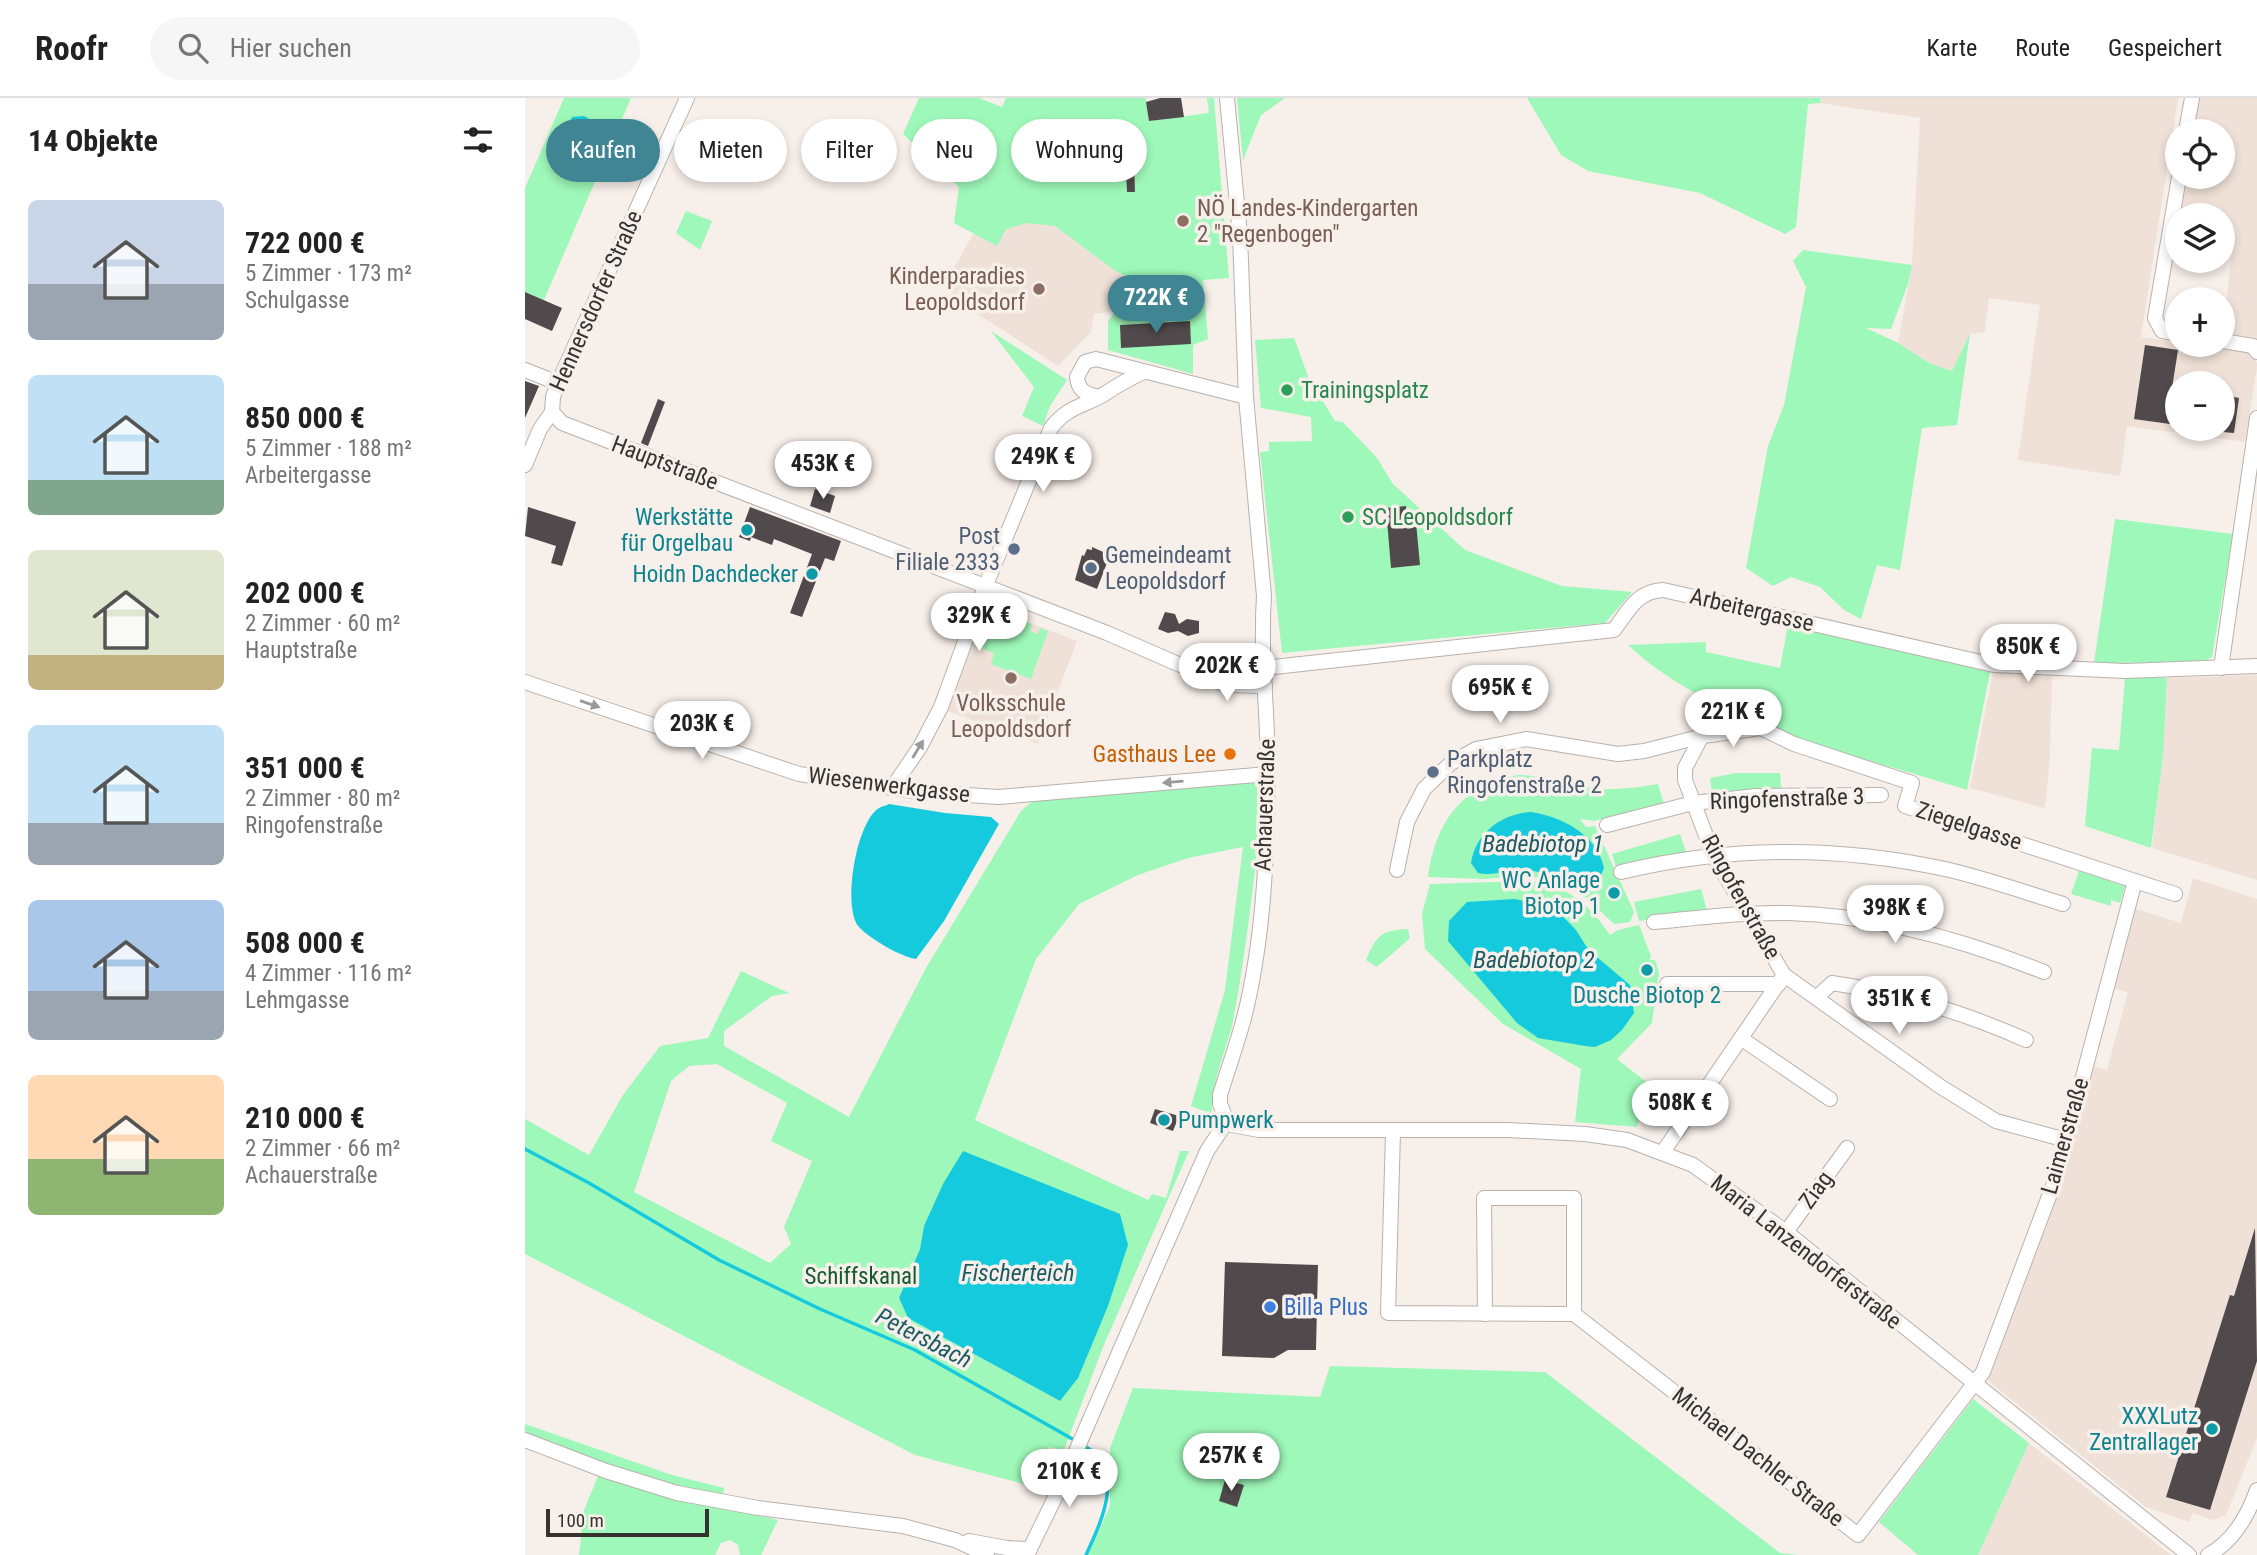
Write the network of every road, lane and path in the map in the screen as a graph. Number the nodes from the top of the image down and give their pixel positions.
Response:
1 (687, 98) edge
2 (1227, 98) edge
3 (2192, 98) edge
4 (2188, 119) edge
5 (2177, 189) edge
6 (2165, 332) edge
7 (2235, 343) edge
8 (2257, 352) edge
9 (1108, 361) junction
10 (525, 370) edge
11 (1144, 372) junction
12 (558, 383) junction
13 (1112, 386) junction
14 (1097, 396) junction
15 (1246, 397) junction
16 (552, 412) junction
17 (2257, 418) edge
18 (525, 465) edge
19 (985, 587) junction
20 (2257, 666) edge
21 (2221, 668) junction
22 (1265, 677) junction
23 (525, 682) edge
24 (1716, 709) joint
25 (1760, 728) junction
26 (1703, 736) junction
27 (1268, 774) junction
28 (892, 788) junction
29 (1881, 795) dead end
30 (1693, 803) junction
31 (1607, 825) dead end
32 (1714, 857) junction
33 (1397, 870) dead end
34 (1621, 872) dead end
35 (2136, 881) junction
36 (2175, 894) dead end
37 (2063, 904) dead end
38 (1746, 913) junction
39 (1654, 922) dead end
40 (2044, 972) dead end
41 (1781, 980) junction
42 (1667, 984) dead end
43 (1817, 997) junction
44 (1742, 1039) junction
45 (2026, 1040) dead end
46 (1830, 1099) dead end
47 (1227, 1121) junction
48 (1394, 1132) junction
49 (2066, 1140) junction
50 (1847, 1148) dead end
51 (1663, 1152) junction
52 (1786, 1232) junction
53 (1485, 1314) junction
54 (1574, 1314) junction
55 (1974, 1384) junction
56 (525, 1440) edge
57 (2257, 1490) edge
58 (955, 1540) junction
59 (1028, 1552) edge
60 (987, 1555) edge
61 (2189, 1555) edge
62 (2208, 1555) edge

1 - 12 street, Hennersdorfer Straße
2 - 15 street, Achauerstraße
3 - 4 street
5 - 6 street
7 - 8 street
9 - 11 street
9 - 13 street
9 - 14 street
10 - 12 street
11 - 13 street
11 - 15 street
12 - 16 street, Hennersdorfer Straße
13 - 14 street
14 - 19 street
15 - 22 street, Achauerstraße
16 - 18 street, Hennersdorfer Straße
16 - 19 street, Hauptstraße
17 - 21 street
19 - 22 street, Hauptstraße
28 -> 19 street
20 - 21 street, Arbeitergasse
21 - 22 street, Arbeitergasse
22 - 27 street, Achauerstraße
23 -> 28 street, Wiesenwerkgasse
24 - 25 street, Ziegelgasse
24 - 26 street, Ringofenstraße
25 - 26 street
25 - 35 street, Ziegelgasse
26 - 30 street, Ringofenstraße
26 - 33 street
27 -> 28 street, Wiesenwerkgasse
27 - 47 street, Achauerstraße
29 - 30 street, Ringofenstraße 3
30 - 31 street, Ringofenstraße 3
30 - 32 street, Ringofenstraße
32 - 34 street
32 - 37 street
32 - 38 street, Ringofenstraße
35 - 36 street, Ziegelgasse
35 - 49 street, Laimerstraße
38 - 39 street
38 - 40 street
38 - 41 street, Ringofenstraße
41 - 42 street
41 - 43 street, Ringofenstraße
41 - 44 street
43 - 45 street
43 - 49 street, Ringofenstraße
44 - 46 street
44 - 51 street
47 - 48 street, Maria Lanzendorferstraße
47 - 59 street
48 - 51 street, Maria Lanzendorferstraße
48 - 53 street
49 - 55 street, Laimerstraße
50 - 52 street, Ziag
51 - 52 street, Maria Lanzendorferstraße
52 - 55 street, Maria Lanzendorferstraße
53 - 54 street
53 - 54 street
54 - 55 street, Michael Dachler Straße
55 - 61 street, Maria Lanzendorferstraße
56 - 58 street
57 - 62 street
58 - 59 street
58 - 60 street

